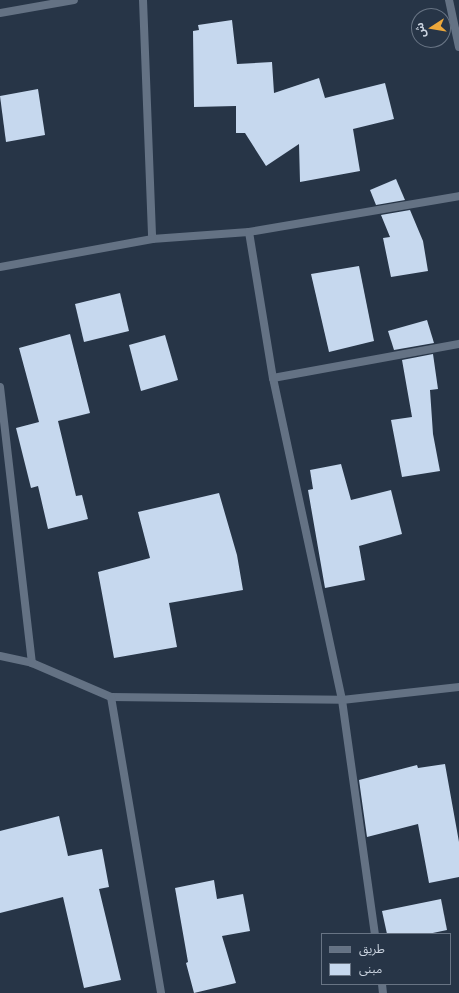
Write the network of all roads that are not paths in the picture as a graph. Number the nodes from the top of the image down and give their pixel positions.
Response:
1 (74, 0) edge
2 (143, 0) edge
3 (449, 0) edge
4 (0, 13) edge
5 (459, 48) edge
6 (459, 196) edge
7 (249, 232) junction
8 (152, 239) junction
9 (0, 267) edge
10 (459, 344) edge
11 (273, 378) junction
12 (0, 388) edge
13 (0, 656) edge
14 (32, 663) junction
15 (459, 687) edge
16 (111, 697) junction
17 (342, 700) junction
18 (375, 933) edge
19 (160, 993) edge

1 - 4 street
2 - 8 street
3 - 5 street
6 - 7 street
7 - 8 street
7 - 11 street
8 - 9 street
10 - 11 street
11 - 17 street
12 - 14 street
13 - 14 street
14 - 16 street
15 - 17 street
16 - 17 street
16 - 19 street
17 - 18 street

